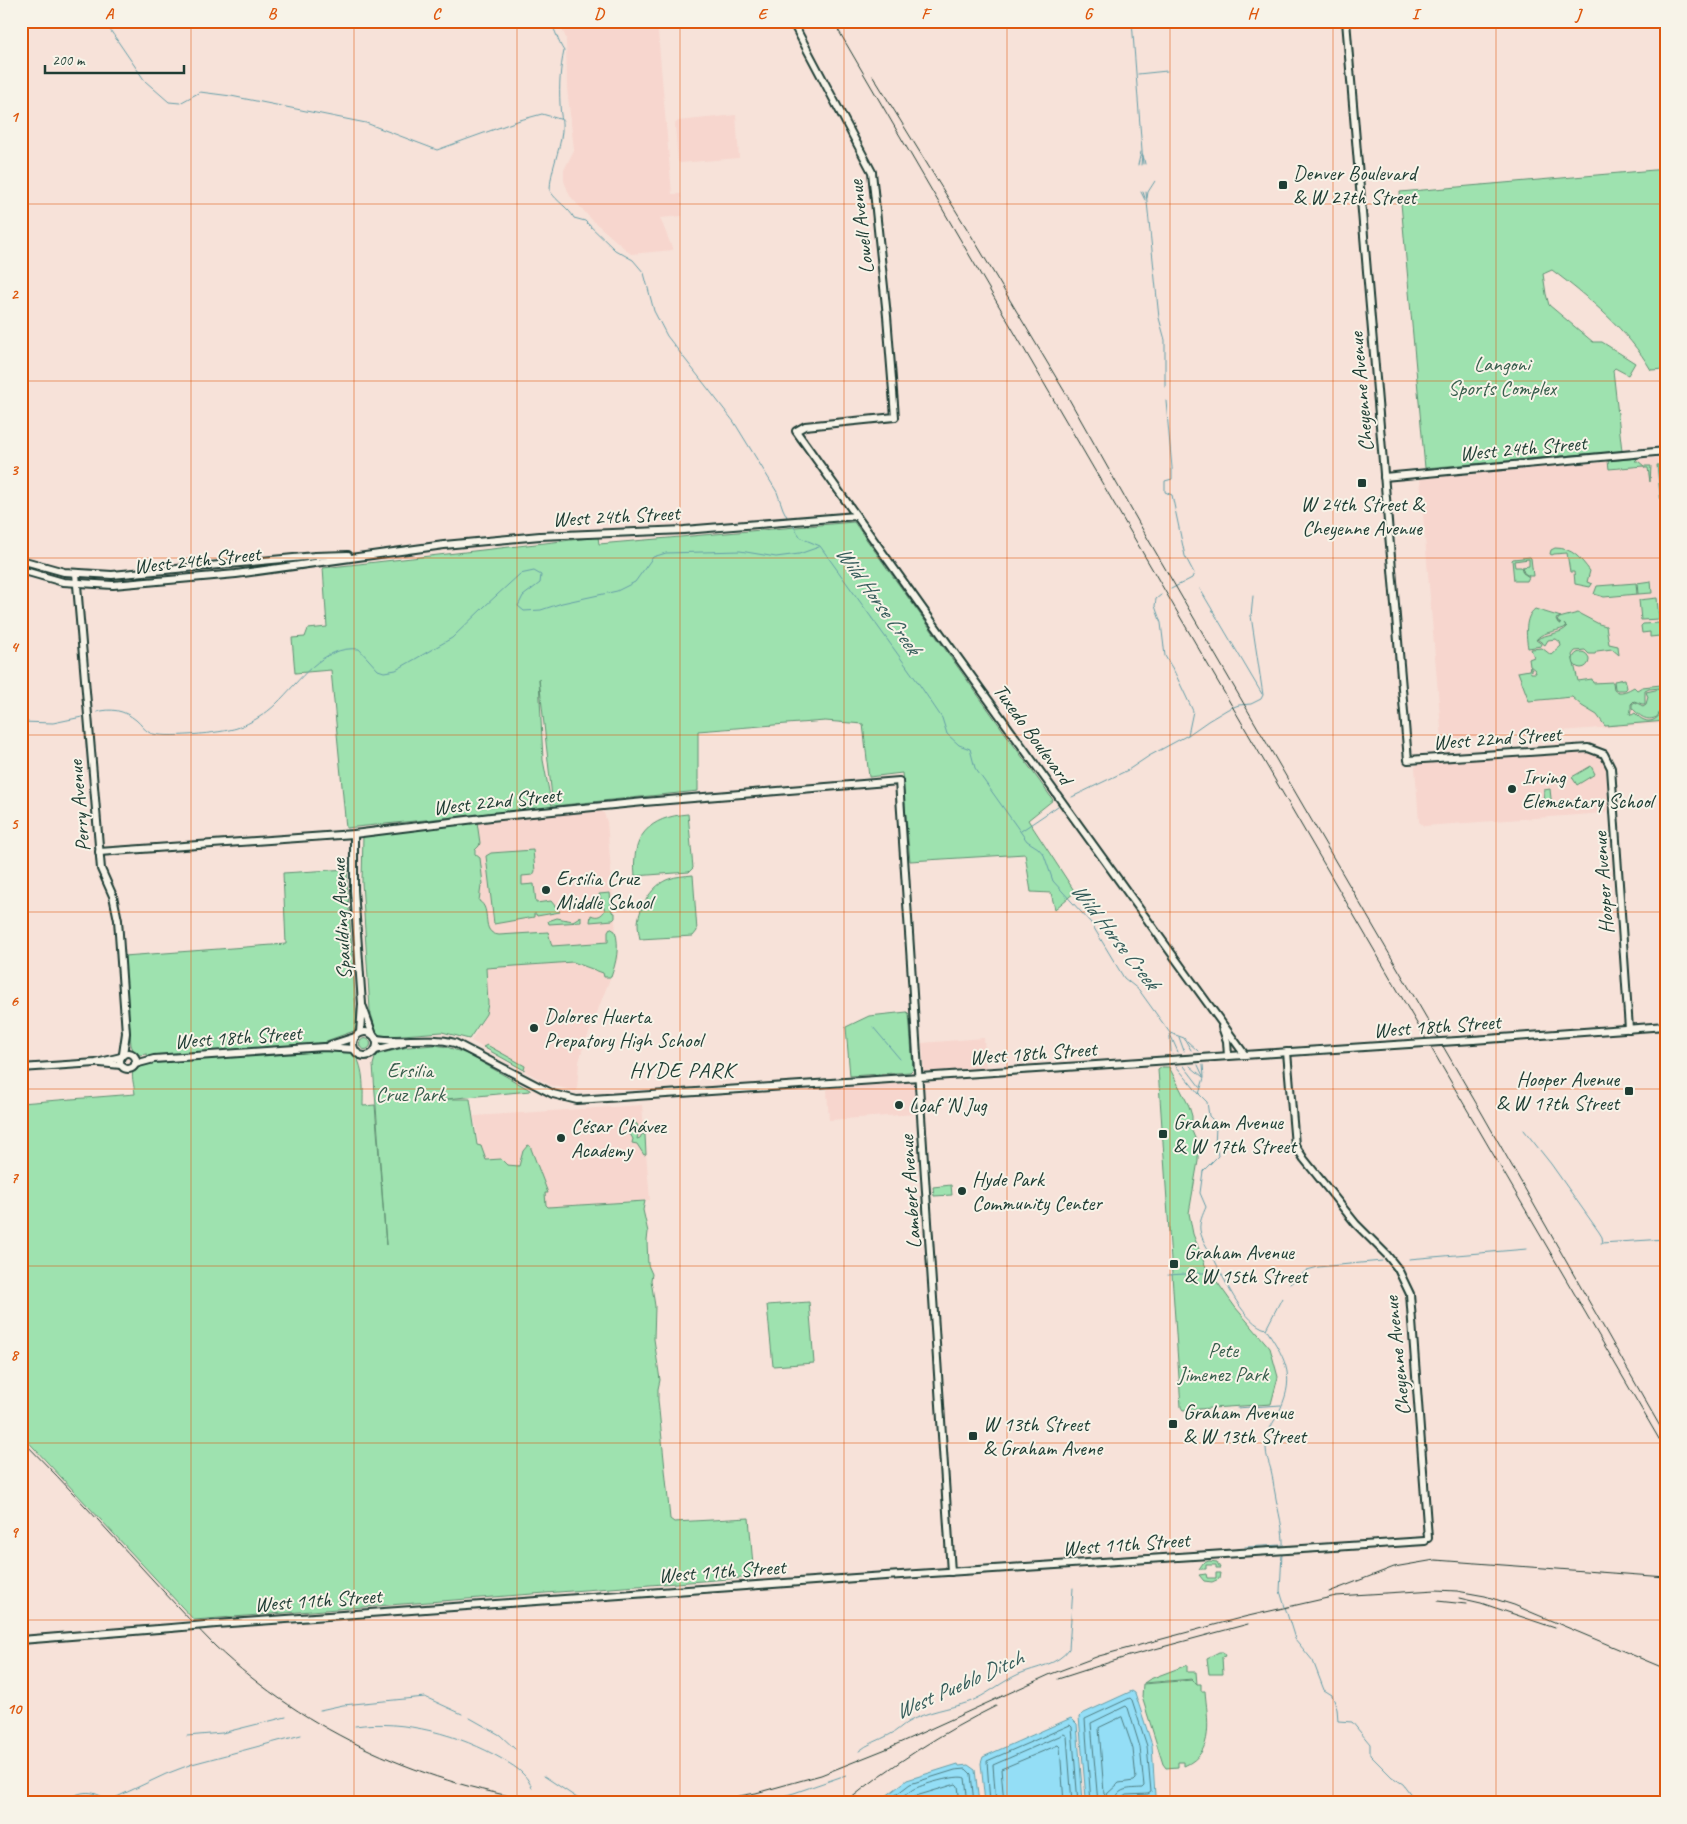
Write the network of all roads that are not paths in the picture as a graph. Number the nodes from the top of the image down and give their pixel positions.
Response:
1 (792, 21) edge
2 (1346, 21) edge
3 (796, 431) joint
4 (1666, 451) edge
5 (1384, 477) junction
6 (856, 516) junction
7 (377, 554) junction
8 (21, 560) edge
9 (21, 570) edge
10 (76, 574) junction
11 (76, 584) junction
12 (1588, 748) joint
13 (1408, 760) joint
14 (899, 781) joint
15 (354, 834) junction
16 (99, 852) junction
17 (362, 1004) junction
18 (1220, 1021) junction
19 (1666, 1026) edge
20 (1628, 1029) junction
21 (126, 1033) junction
22 (358, 1035) junction
23 (374, 1037) junction
24 (416, 1041) junction
25 (324, 1047) junction
26 (354, 1049) junction
27 (375, 1050) junction
28 (1287, 1052) junction
29 (132, 1055) junction
30 (1245, 1055) junction
31 (122, 1056) junction
32 (1228, 1056) junction
33 (154, 1059) junction
34 (96, 1063) junction
35 (135, 1064) junction
36 (121, 1065) junction
37 (21, 1068) edge
38 (919, 1077) junction
39 (1426, 1539) joint
40 (951, 1572) junction
41 (21, 1640) edge

1 - 3 street, Lowell Avenue
2 - 5 street, Cheyenne Avenue
3 - 6 street, Tuxedo Boulevard
4 - 5 street, West 24th Street
5 - 13 street, Cheyenne Avenue
6 - 7 street, West 24th Street
6 - 18 street, Tuxedo Boulevard
7 - 10 street, West 24th Street
7 - 11 street, West 24th Street
8 - 10 street, West 24th Street
9 - 11 street, West 24th Street
10 - 11 street, Perry Avenue
11 - 16 street, Perry Avenue
12 - 13 street, West 22nd Street
12 - 20 street, Hooper Avenue
14 - 15 street, West 22nd Street
14 - 38 street, Lambert Avenue
15 - 16 street, West 22nd Street
15 - 17 street, Spaulding Avenue
16 - 21 street, Perry Avenue
17 - 22 street, Spaulding Avenue
17 - 23 street, Spaulding Avenue
18 - 30 street, Tuxedo Boulevard
18 - 32 street
19 - 20 street, West 18th Street
20 - 28 street, West 18th Street, bridge
21 - 29 street, Perry Avenue
21 - 31 street, Perry Avenue
22 - 23 street
22 - 25 street, West 18th Street
22 - 26 street
23 - 24 street, West 18th Street
23 - 27 street
24 - 27 street, West 18th Street
24 - 38 street, West 18th Street
25 - 26 street, West 18th Street
25 - 33 street, West 18th Street
26 - 27 street
28 - 30 street, West 18th Street
28 - 39 street, Cheyenne Avenue
29 - 31 street
29 - 33 street, West 18th Street
29 - 35 street
30 - 32 street, West 18th Street
31 - 34 street
31 - 36 street
32 - 38 street, West 18th Street
33 - 35 street, West 18th Street
34 - 36 street
34 - 37 street
35 - 36 street
38 - 40 street, Lambert Avenue
39 - 40 street, West 11th Street
40 - 41 street, West 11th Street, bridge

